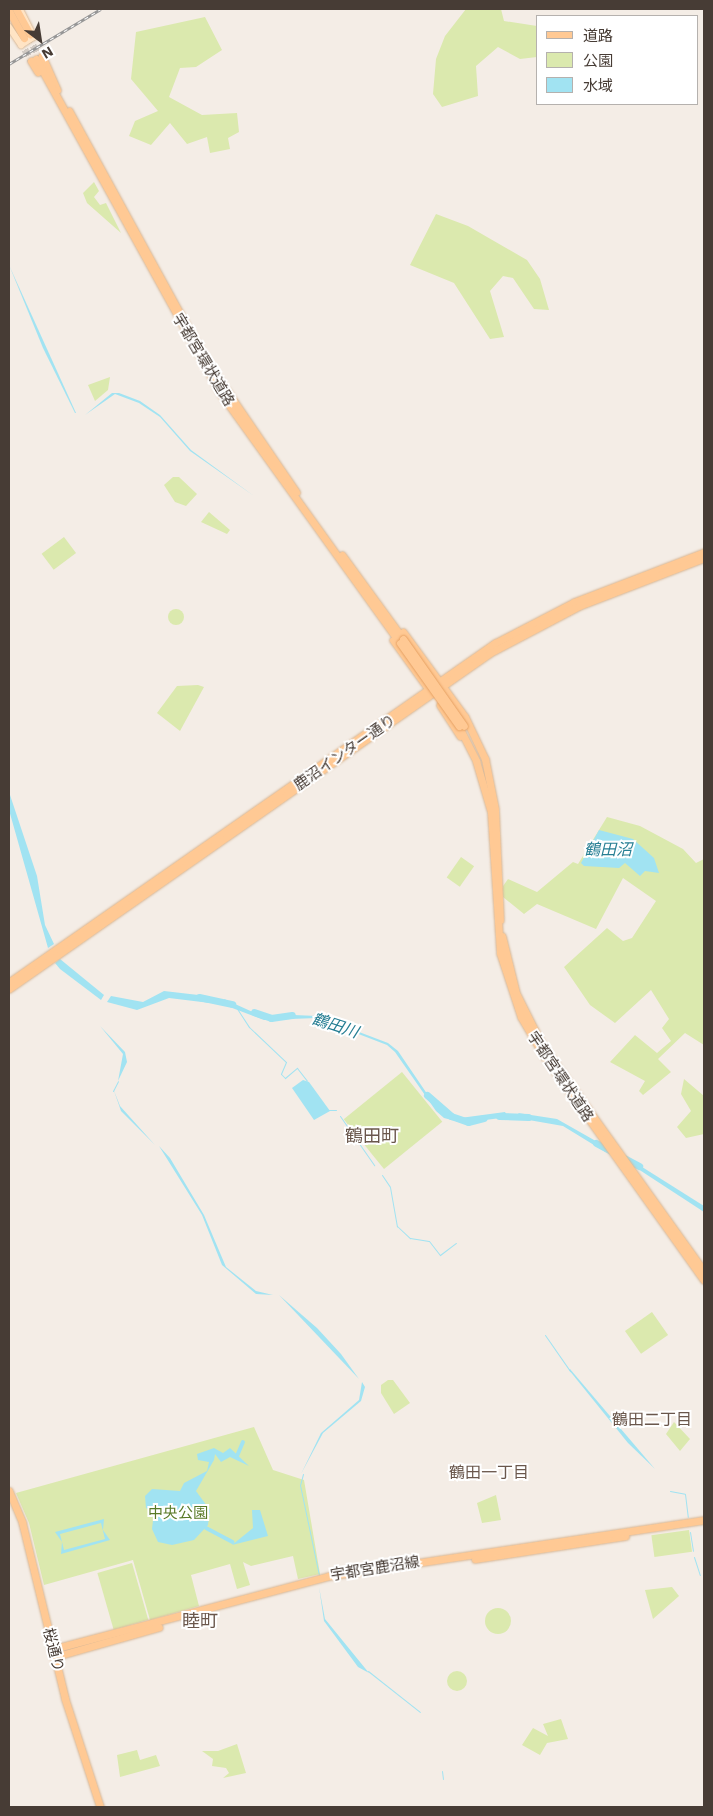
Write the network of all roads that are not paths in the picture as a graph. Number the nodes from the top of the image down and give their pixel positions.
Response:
1 (14, 9) edge
2 (20, 9) edge
3 (9, 11) edge
4 (9, 20) edge
5 (9, 27) edge
6 (25, 37) junction
7 (55, 91) junction
8 (704, 552) edge
9 (704, 558) edge
10 (343, 561) junction
11 (441, 682) junction
12 (430, 690) junction
13 (493, 811) junction
14 (51, 956) junction
15 (9, 982) edge
16 (9, 989) edge
17 (704, 1271) edge
18 (704, 1280) edge
19 (9, 1492) edge
20 (704, 1520) edge
21 (704, 1524) edge
22 (54, 1653) junction
23 (100, 1807) edge

1 - 6 main road
2 - 5 main road
3 - 6 main road
4 - 6 main road
7 - 7 main road
7 - 10 main road, 宇都宮環状道路
8 - 11 main road, 鹿沼インター通り
9 - 11 main road, 鹿沼インター通り
10 - 11 main road
10 - 12 main road
10 - 13 main road, 宇都宮環状道路, bridge
11 - 12 main road, 鹿沼インター通り
11 - 13 main road
12 - 13 main road
12 - 14 main road, 鹿沼インター通り
13 - 17 main road, 宇都宮環状道路
13 - 18 main road, 宇都宮環状道路
14 - 15 main road, 鹿沼インター通り
14 - 16 main road, 鹿沼インター通り
19 - 22 main road, 桜通り
20 - 22 main road, 宇都宮鹿沼線
21 - 22 main road, 宇都宮鹿沼線
22 - 23 main road, 桜通り

